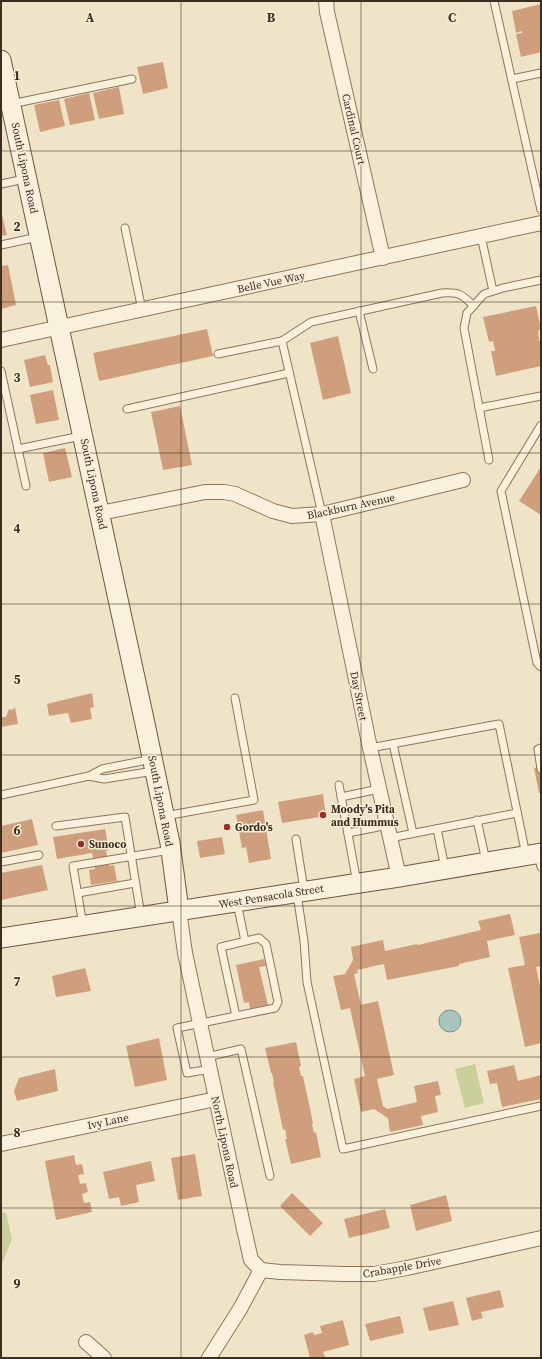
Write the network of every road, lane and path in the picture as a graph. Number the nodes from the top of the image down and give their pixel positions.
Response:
1 (326, 1) edge
2 (494, 1) edge
3 (1, 60) edge
4 (541, 73) edge
5 (132, 79) dead end
6 (512, 79) junction
7 (3, 82) edge
8 (11, 104) junction
9 (27, 178) junction
10 (1, 184) edge
11 (541, 210) edge
12 (541, 223) edge
13 (125, 228) dead end
14 (40, 236) junction
15 (481, 236) junction
16 (1, 245) edge
17 (382, 258) junction
18 (541, 280) edge
19 (493, 291) junction
20 (474, 306) junction
21 (142, 310) junction
22 (359, 311) junction
23 (60, 327) junction
24 (1, 340) edge
25 (282, 341) junction
26 (218, 354) dead end
27 (373, 369) dead end
28 (1, 371) edge
29 (289, 373) junction
30 (541, 396) edge
31 (479, 408) junction
32 (127, 409) dead end
33 (541, 424) edge
34 (83, 435) junction
35 (18, 449) junction
36 (489, 460) dead end
37 (463, 480) dead end
38 (26, 486) dead end
39 (100, 513) junction
40 (322, 514) junction
41 (541, 668) edge
42 (236, 698) dead end
43 (393, 744) junction
44 (370, 748) junction
45 (539, 749) edge
46 (117, 765) junction
47 (154, 765) junction
48 (541, 769) edge
49 (89, 776) junction
50 (119, 777) junction
51 (339, 785) dead end
52 (379, 789) junction
53 (1, 795) edge
54 (341, 796) junction
55 (517, 813) junction
56 (164, 816) junction
57 (477, 820) junction
58 (56, 826) dead end
59 (437, 828) junction
60 (389, 832) junction
61 (348, 833) junction
62 (413, 833) junction
63 (296, 839) dead end
64 (171, 850) junction
65 (39, 855) dead end
66 (131, 856) junction
67 (536, 857) edge
68 (1, 862) edge
69 (486, 862) junction
70 (445, 869) junction
71 (398, 876) junction
72 (357, 883) junction
73 (135, 884) junction
74 (301, 892) junction
75 (78, 893) junction
76 (237, 901) junction
77 (179, 910) junction
78 (141, 916) junction
79 (83, 925) junction
80 (1, 938) edge
81 (245, 941) junction
82 (236, 1016) junction
83 (200, 1023) junction
84 (208, 1063) junction
85 (216, 1099) junction
86 (541, 1106) edge
87 (1, 1144) edge
88 (270, 1176) dead end
89 (541, 1238) edge
90 (261, 1270) junction
91 (86, 1342) dead end
92 (104, 1358) edge
93 (209, 1358) edge

1 - 17 street, Cardinal Court
2 - 6 lane
3 - 7 street, South Lipona Road
4 - 6 lane
5 - 8 lane
6 - 11 lane
7 - 8 street, South Lipona Road
8 - 9 street, South Lipona Road
9 - 10 lane
9 - 14 street, South Lipona Road
12 - 15 street, Belle Vue Way
13 - 21 lane
14 - 16 lane
14 - 23 street, South Lipona Road
15 - 17 street, Belle Vue Way
15 - 19 lane
17 - 21 street, Belle Vue Way
18 - 19 lane
19 - 20 lane
20 - 22 lane
20 - 31 lane
21 - 23 street, Belle Vue Way
22 - 25 lane
22 - 27 lane
23 - 24 street, Belle Vue Way
23 - 34 street, South Lipona Road
25 - 26 lane
25 - 29 lane
28 - 35 lane
29 - 32 lane
29 - 40 lane
30 - 31 lane
31 - 36 lane
33 - 41 lane
34 - 35 lane
34 - 39 street, South Lipona Road
35 - 38 lane
37 - 40 street, Blackburn Avenue
39 - 40 street, Blackburn Avenue
39 - 47 street, South Lipona Road
40 - 44 street, Day Street
42 - 56 lane
43 - 44 lane
43 - 55 lane
43 - 62 lane
44 - 52 street, Day Street
45 - 48 lane
46 - 47 lane
46 - 49 lane
46 - 50 lane
47 - 50 lane
47 - 56 street, South Lipona Road
49 - 50 lane
49 - 53 lane
51 - 54 lane
52 - 54 lane
52 - 60 street, Day Street
54 - 61 lane
55 - 57 lane
55 - 67 lane
56 - 64 street, South Lipona Road
57 - 59 lane
57 - 69 lane
58 - 66 lane
59 - 62 lane
59 - 70 lane
60 - 61 lane
60 - 62 lane
60 - 71 street, Day Street
61 - 72 lane
63 - 74 lane
64 - 66 lane
64 - 77 street, South Lipona Road
65 - 68 lane
66 - 73 lane
66 - 75 lane
67 - 69 street, West Pensacola Street
69 - 70 street, West Pensacola Street
70 - 71 street, West Pensacola Street
71 - 72 street, West Pensacola Street
72 - 74 street, West Pensacola Street
73 - 75 lane
73 - 78 lane
74 - 76 street, West Pensacola Street
74 - 86 lane
75 - 79 lane
76 - 77 street, West Pensacola Street
76 - 81 lane
77 - 78 street, West Pensacola Street
77 - 83 street, North Lipona Road
78 - 79 street, West Pensacola Street
79 - 80 street, West Pensacola Street
81 - 82 lane
81 - 82 lane
82 - 83 lane
83 - 84 street, North Lipona Road
83 - 84 lane
84 - 85 street, North Lipona Road
84 - 88 lane
85 - 87 street, Ivy Lane
85 - 90 street, North Lipona Road
89 - 90 street, Crabapple Drive
90 - 93 street
91 - 92 street

